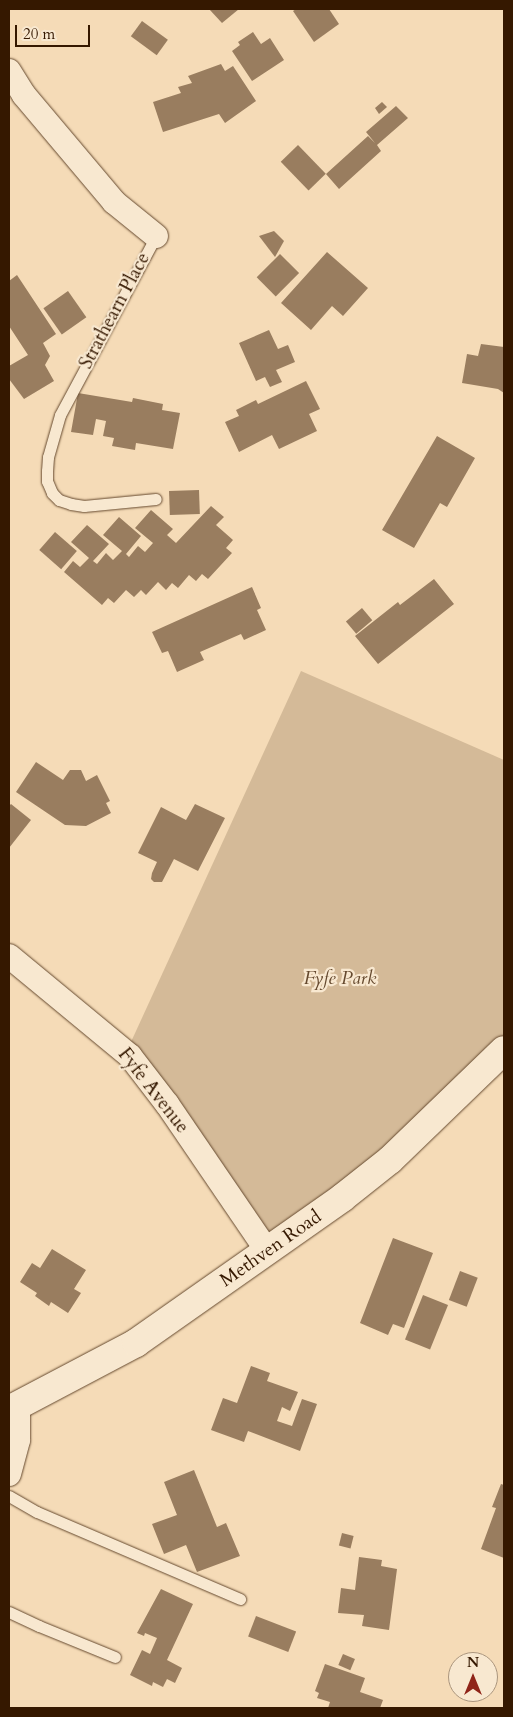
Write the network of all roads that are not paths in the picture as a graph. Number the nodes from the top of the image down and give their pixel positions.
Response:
1 (9, 71) edge
2 (156, 236) joint
3 (156, 499) dead end
4 (9, 956) edge
5 (504, 1050) edge
6 (268, 1252) junction
7 (13, 1408) edge
8 (9, 1474) edge
9 (9, 1496) edge
10 (240, 1599) dead end
11 (9, 1612) edge
12 (115, 1657) dead end

1 - 2 street, Strathearn Place
2 - 3 lane, Strathearn Place
4 - 6 street, Fyfe Avenue
5 - 6 street, Methven Road
6 - 7 street, Methven Road
7 - 8 street
9 - 10 lane
11 - 12 lane

